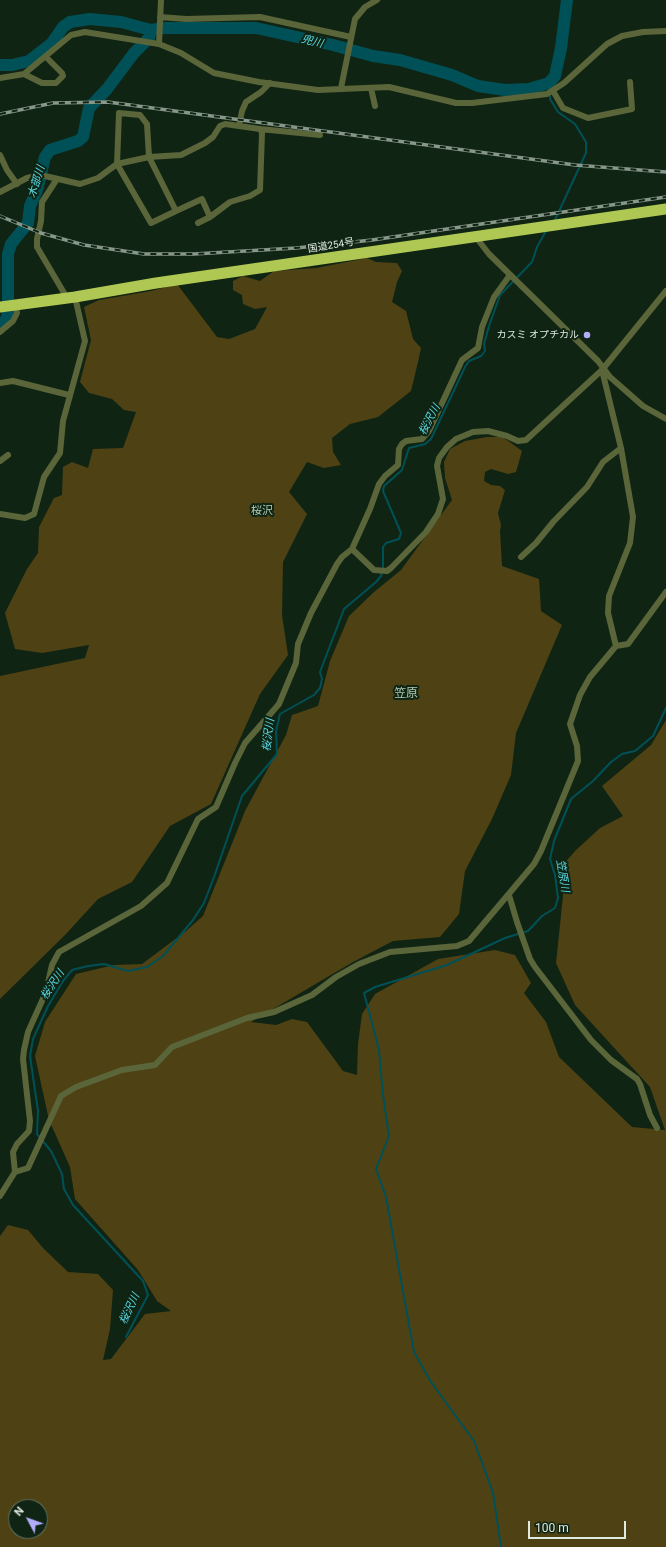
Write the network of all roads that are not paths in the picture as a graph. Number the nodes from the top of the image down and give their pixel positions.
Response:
1 (161, 0) edge
2 (377, 0) edge
3 (160, 19) junction
4 (666, 31) edge
5 (351, 40) junction
6 (159, 42) junction
7 (46, 57) junction
8 (24, 74) junction
9 (0, 78) edge
10 (630, 82) dead end
11 (270, 83) junction
12 (341, 88) junction
13 (371, 88) junction
14 (550, 92) junction
15 (375, 106) dead end
16 (239, 126) junction
17 (260, 129) junction
18 (320, 135) dead end
19 (0, 155) edge
20 (149, 158) junction
21 (117, 164) junction
22 (3, 169) edge
23 (57, 179) junction
24 (16, 184) junction
25 (0, 192) edge
26 (666, 209) edge
27 (176, 211) junction
28 (210, 217) junction
29 (198, 223) dead end
30 (474, 236) junction
31 (513, 277) junction
32 (666, 291) edge
33 (71, 298) junction
34 (16, 305) junction
35 (0, 307) edge
36 (0, 332) edge
37 (603, 368) junction
38 (0, 383) edge
39 (69, 395) junction
40 (666, 419) edge
41 (621, 448) junction
42 (8, 455) dead end
43 (0, 461) edge
44 (0, 514) edge
45 (352, 549) junction
46 (520, 557) dead end
47 (666, 592) edge
48 (616, 646) junction
49 (509, 895) junction
50 (657, 1128) dead end
51 (16, 1172) junction
52 (0, 1196) edge

1 - 3 street
2 - 5 street
3 - 5 street
3 - 6 street
4 - 14 street
5 - 12 street
6 - 7 street
6 - 11 street
7 - 8 street
7 - 8 street
8 - 9 street
10 - 14 street
11 - 12 street
11 - 16 street
12 - 13 street
13 - 14 street
13 - 15 street
16 - 17 street
16 - 20 street
17 - 18 street
17 - 28 street
19 - 22 street
20 - 21 street
20 - 21 street
20 - 27 street
21 - 23 street
21 - 27 street
22 - 24 street
23 - 24 street
23 - 33 street
24 - 25 street
26 - 30 highway, 国道254号
27 - 28 street
28 - 29 street
30 - 31 street
30 - 33 highway, 国道254号
31 - 37 street
31 - 45 street
32 - 37 street
33 - 34 highway, 国道254号
33 - 39 street
34 - 35 highway, 国道254号
34 - 36 street
37 - 40 street
37 - 41 street
37 - 45 street
38 - 39 street
39 - 44 street
41 - 46 street
41 - 48 street
42 - 43 street
45 - 51 street
47 - 48 street
48 - 49 street
49 - 50 street
49 - 51 street
51 - 52 street

